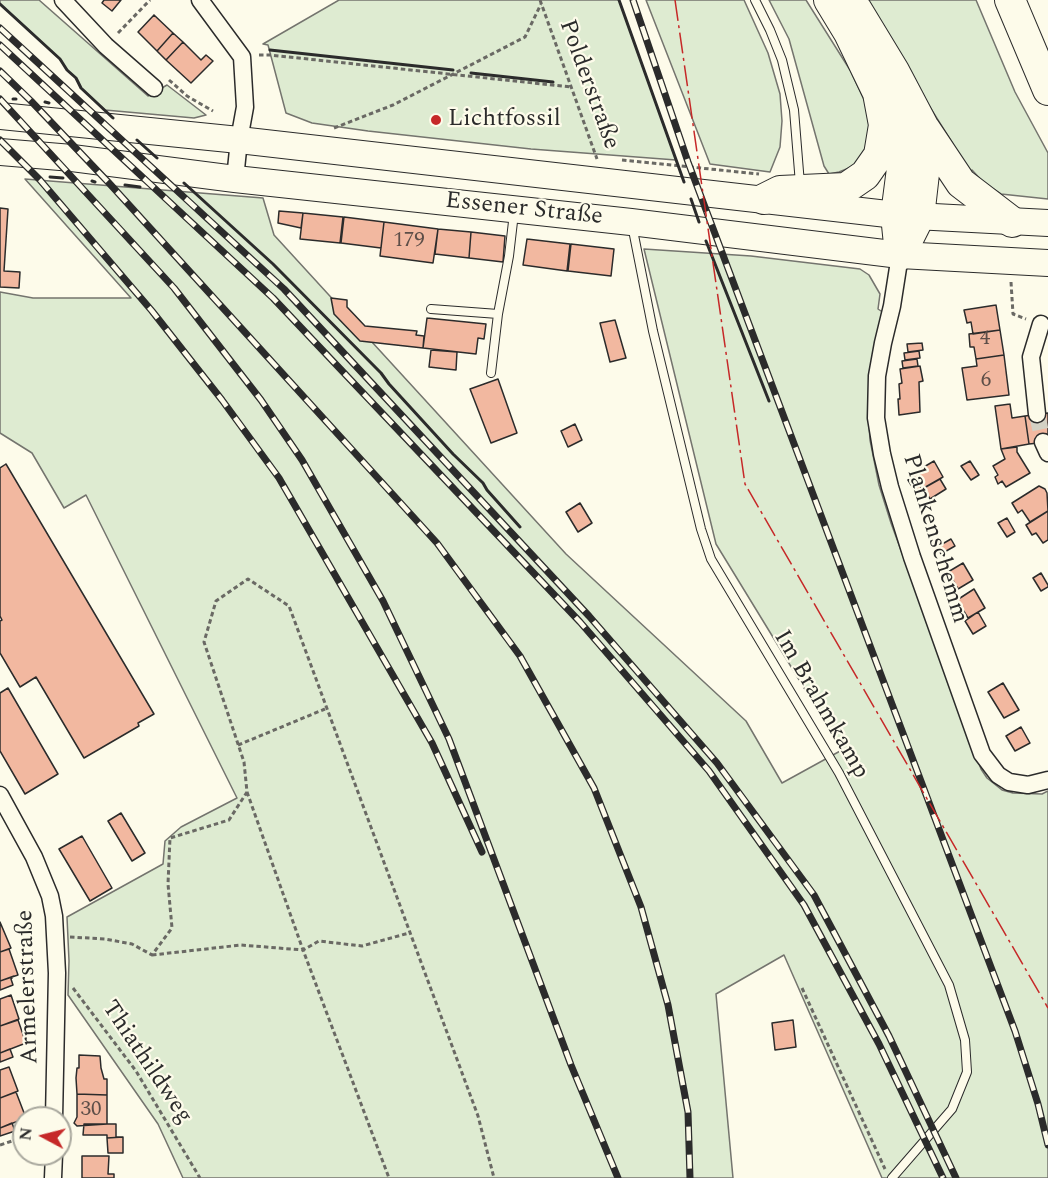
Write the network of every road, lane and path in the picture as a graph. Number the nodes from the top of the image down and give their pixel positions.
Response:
1 (63, 0) edge
2 (150, 0) edge
3 (200, 0) edge
4 (755, 0) edge
5 (829, 0) edge
6 (850, 0) edge
7 (1010, 0) edge
8 (541, 2) edge
9 (849, 33) junction
10 (106, 46) junction
11 (242, 57) junction
12 (450, 75) junction
13 (571, 87) junction
14 (154, 88) joint
15 (1048, 90) edge
16 (213, 111) dead end
17 (0, 116) edge
18 (923, 126) junction
19 (325, 132) dead end
20 (239, 140) junction
21 (0, 152) edge
22 (587, 159) dead end
23 (597, 159) junction
24 (606, 160) dead end
25 (616, 160) dead end
26 (236, 178) junction
27 (765, 187) junction
28 (800, 190) junction
29 (514, 209) junction
30 (907, 216) junction
31 (631, 222) junction
32 (1012, 222) junction
33 (1048, 223) edge
34 (900, 255) junction
35 (1048, 263) edge
36 (1011, 282) dead end
37 (431, 309) dead end
38 (498, 314) junction
39 (1041, 324) joint
40 (491, 373) dead end
41 (1037, 414) tunnel mouth
42 (325, 708) junction
43 (238, 745) junction
44 (1048, 780) edge
45 (247, 792) junction
46 (0, 795) edge
47 (409, 933) junction
48 (55, 937) junction
49 (303, 950) junction
50 (152, 955) junction
51 (57, 973) junction
52 (802, 988) dead end
53 (54, 1106) edge
54 (889, 1175) edge
55 (200, 1178) edge
56 (389, 1178) edge
57 (494, 1178) edge

1 - 10 street
2 - 10 path
3 - 11 street
4 - 28 lane
5 - 9 highway
6 - 18 highway
7 - 15 highway
8 - 12 path
8 - 13 path, Polderstraße
9 - 28 highway
9 - 30 highway
10 - 14 street
11 - 12 path
11 - 20 street
12 - 13 path
12 - 19 path
13 - 23 path, Polderstraße
14 - 16 path
17 - 20 main road, Essener Straße
18 - 30 highway
18 - 32 highway
20 - 26 street
20 - 27 main road, Essener Straße
21 - 26 main road, Essener Straße
22 - 23 path
23 - 24 path
25 - 27 path
26 - 29 main road, Essener Straße
27 - 28 highway
27 - 30 main road, Essener Straße
29 - 31 main road, Essener Straße
29 - 38 lane
30 - 32 main road, Essener Straße
30 - 34 highway
31 - 34 main road, Essener Straße
31 - 54 lane, Im Brahmkamp
32 - 33 main road, Essener Straße
34 - 35 main road, Essener Straße
34 - 44 street, Plankenschemm
36 - 39 path
37 - 38 lane
38 - 40 lane
39 - 41 street
42 - 43 path
42 - 43 path
42 - 47 path
43 - 45 path
45 - 49 path
45 - 50 path
46 - 48 street, Armelerstraße
47 - 49 path
47 - 57 path
48 - 50 path
48 - 51 street, Armelerstraße
49 - 50 path
49 - 56 path
51 - 53 street, Armelerstraße
51 - 55 path, Thiathildweg
52 - 54 path

